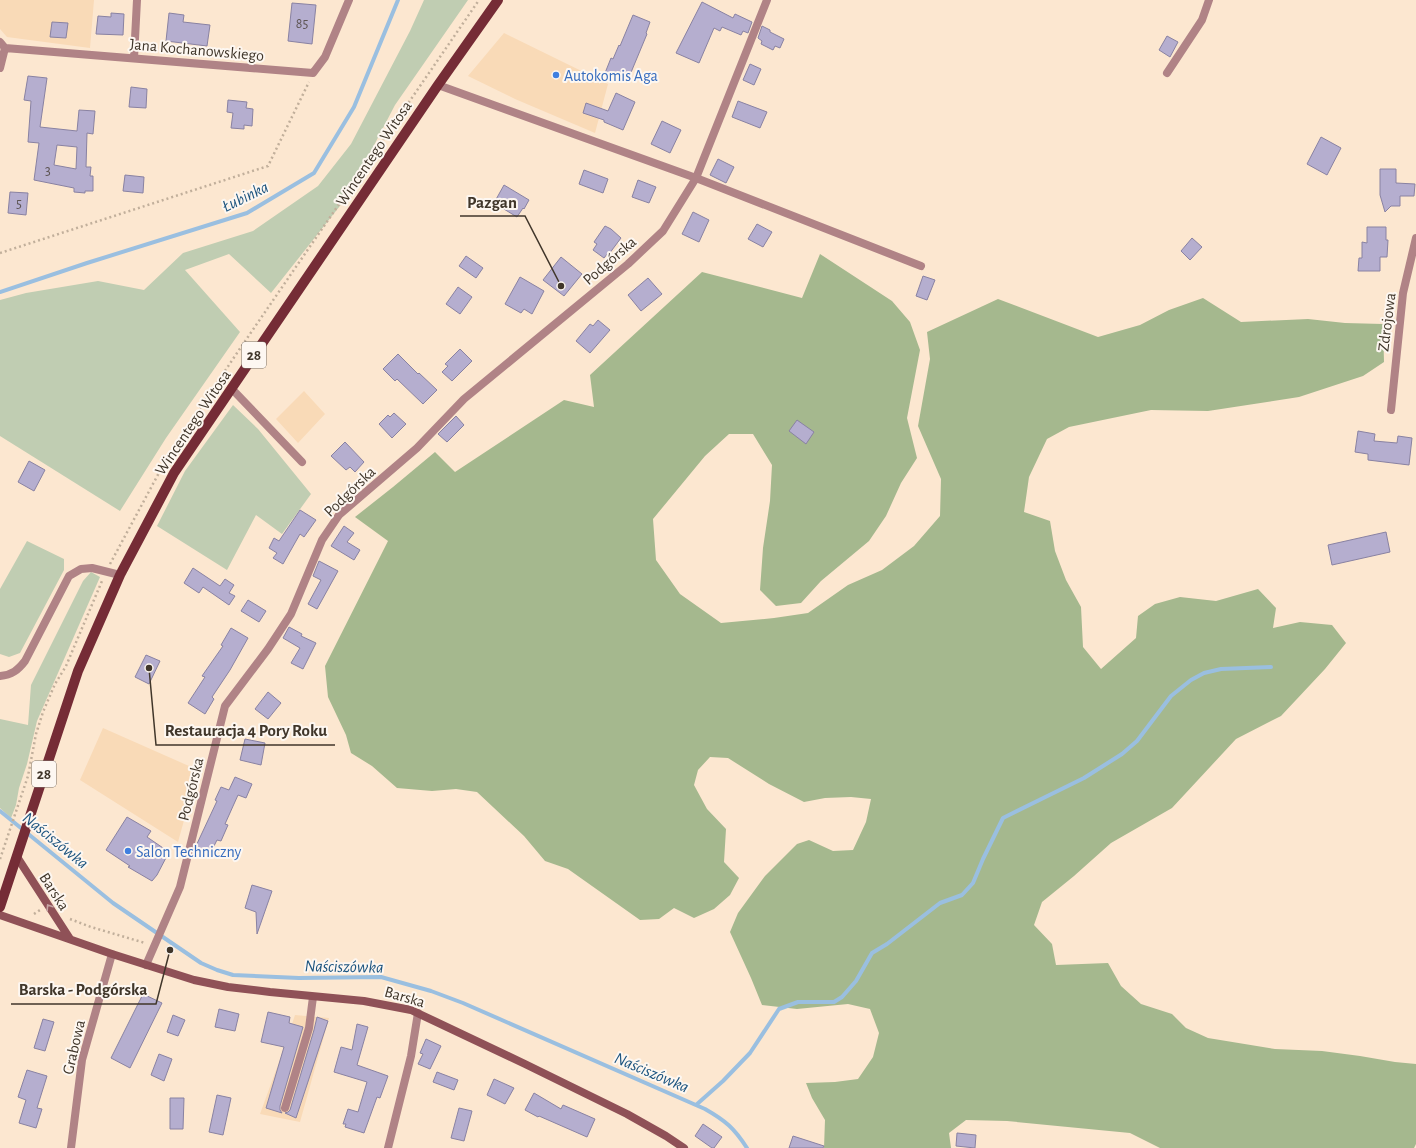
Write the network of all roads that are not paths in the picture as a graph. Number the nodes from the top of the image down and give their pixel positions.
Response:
1 (137, 0) edge
2 (349, 0) edge
3 (498, 0) edge
4 (767, 0) edge
5 (1209, 0) edge
6 (2, 45) edge
7 (134, 58) junction
8 (0, 68) edge
9 (1167, 73) dead end
10 (438, 85) junction
11 (696, 178) junction
12 (1416, 238) edge
13 (921, 266) dead end
14 (231, 388) junction
15 (1391, 410) dead end
16 (302, 462) dead end
17 (120, 575) junction
18 (0, 676) edge
19 (17, 857) junction
20 (0, 907) edge
21 (0, 915) edge
22 (70, 939) junction
23 (112, 954) junction
24 (146, 965) junction
25 (313, 997) junction
26 (418, 1013) junction
27 (285, 1108) dead end
28 (71, 1148) edge
29 (388, 1148) edge
30 (684, 1148) edge

1 - 7 street
2 - 7 street, Jana Kochanowskiego
3 - 10 main road, Wincentego Witosa / 28
4 - 11 street, Podgórska
5 - 9 street
6 - 7 street, Jana Kochanowskiego
6 - 8 street
10 - 11 street
10 - 14 main road, Wincentego Witosa / 28
11 - 13 street
11 - 24 street, Podgórska
12 - 15 street, Zdrojowa
14 - 16 street
14 - 17 main road, Wincentego Witosa / 28
17 - 18 street
17 - 19 main road, Wincentego Witosa / 28
19 - 20 main road, Wincentego Witosa / 28
22 -> 19 street, Barska
21 - 22 street, Barska
22 - 23 street, Barska
23 - 24 street, Barska
23 - 28 street, Grabowa
24 - 25 street, Barska
25 - 26 street, Barska
25 - 27 street
26 - 29 street
26 - 30 street, Barska

